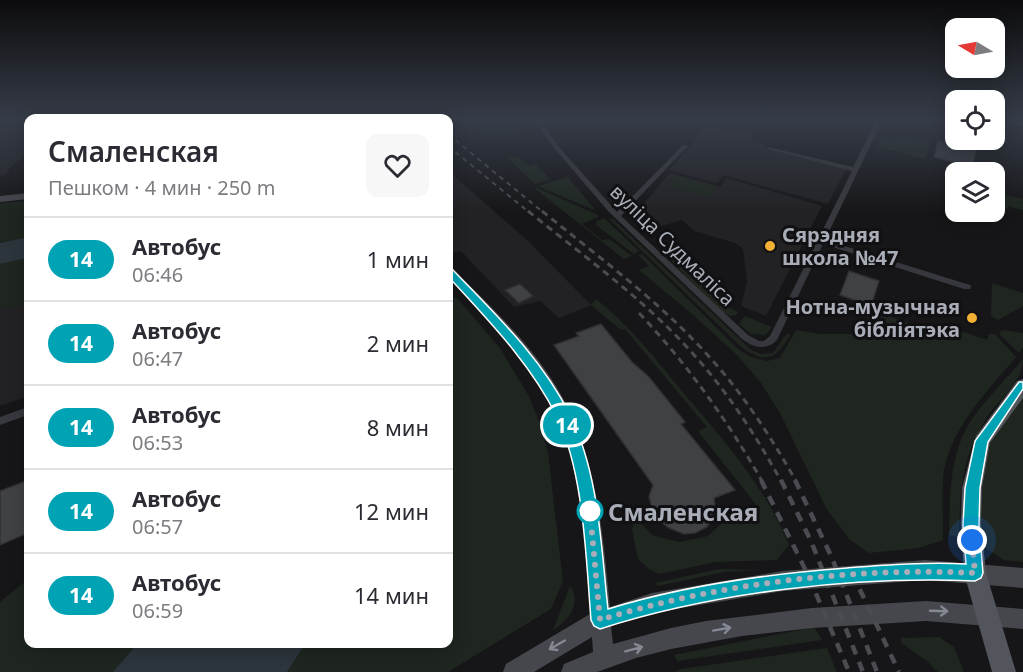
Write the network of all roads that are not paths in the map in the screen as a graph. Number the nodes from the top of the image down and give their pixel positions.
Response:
1 (558, 150) edge
2 (681, 150) edge
3 (779, 150) edge
4 (865, 150) edge
5 (856, 170) junction
6 (24, 196) edge
7 (0, 199) edge
8 (616, 216) junction
9 (821, 241) junction
10 (453, 276) edge
11 (967, 287) dead end
12 (1023, 385) edge
13 (24, 412) edge
14 (0, 421) edge
15 (975, 573) junction
16 (1023, 578) edge
17 (986, 615) junction
18 (1023, 619) edge
19 (600, 620) junction
20 (604, 665) edge
21 (514, 672) edge
22 (572, 672) edge
23 (1004, 672) edge

1 - 8 street, вуліца Судмаліса
2 - 8 street
3 - 5 street
4 - 5 street
5 - 9 street
6 - 7 main road
8 - 9 street, вуліца Судмаліса
9 - 11 street
10 - 19 main road
12 - 15 main road
13 - 14 street
15 - 16 main road
15 - 17 main road
15 - 19 main road
17 - 18 main road
20 -> 17 main road
17 - 23 main road
19 - 20 main road
19 -> 21 main road
20 - 22 main road

